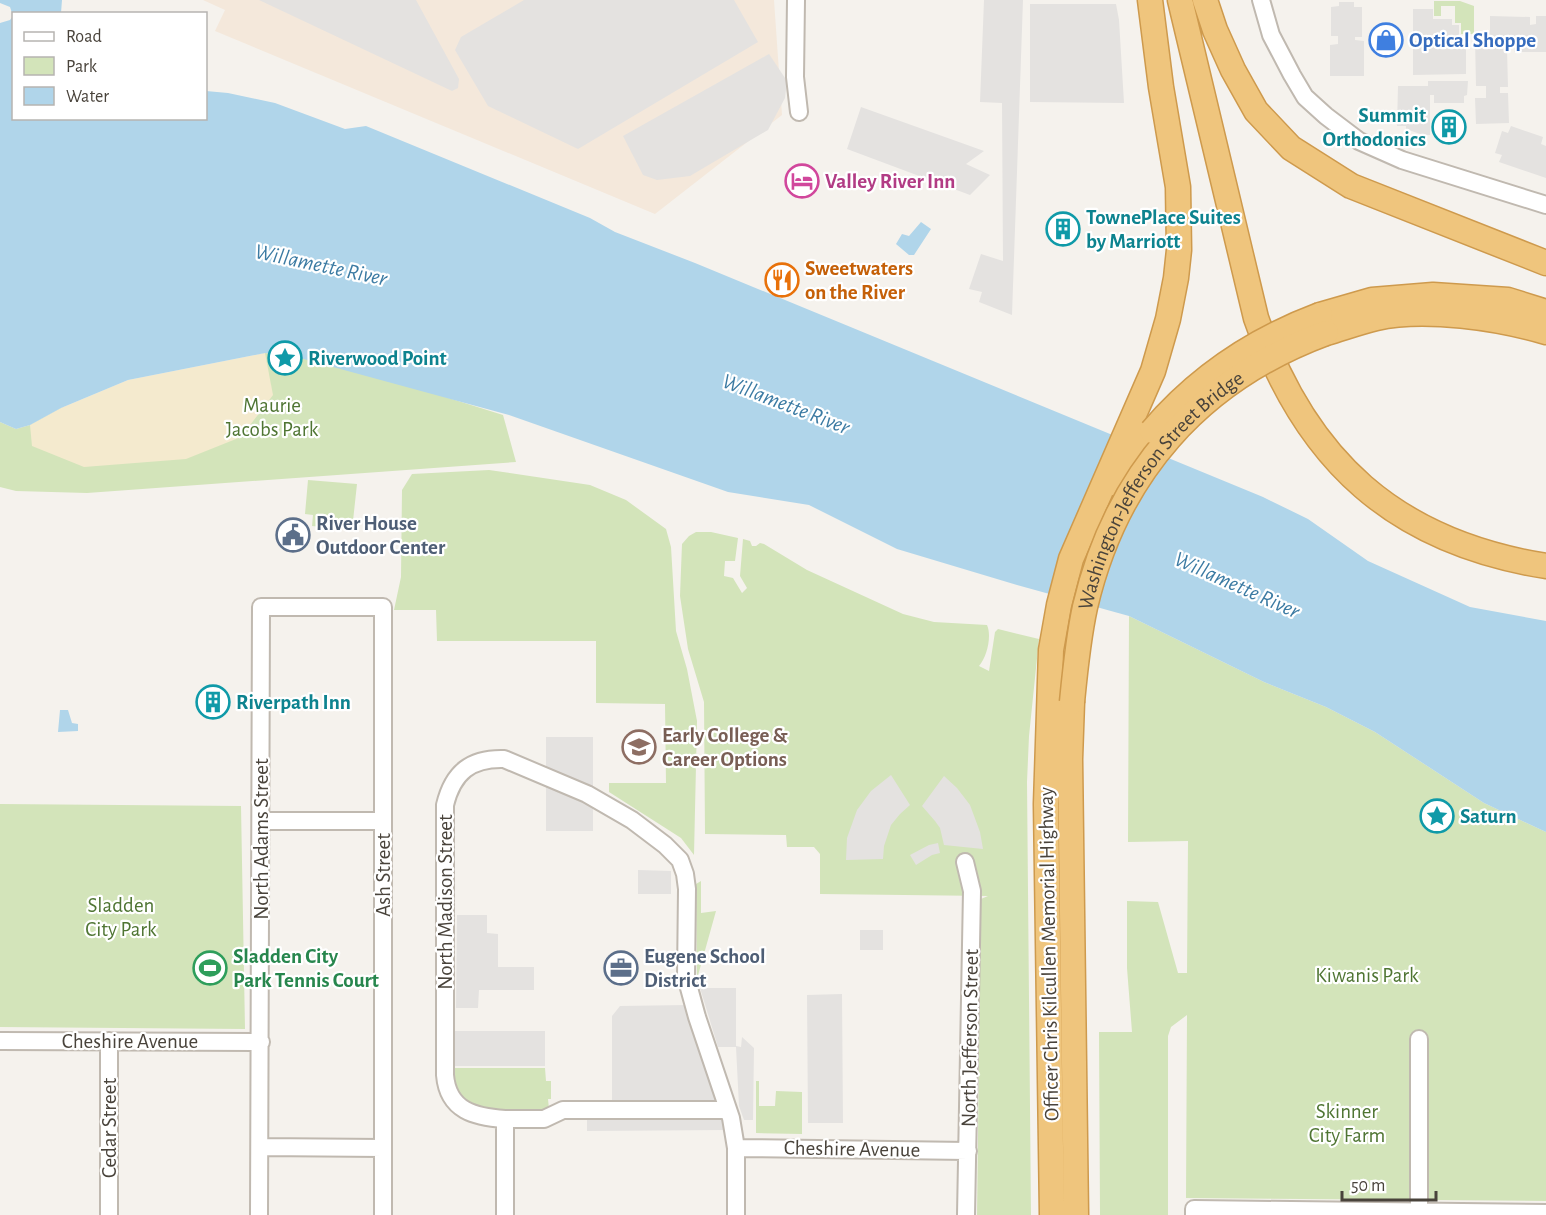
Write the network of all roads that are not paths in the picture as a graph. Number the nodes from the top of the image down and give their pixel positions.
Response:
1 (795, 0) edge
2 (1139, 0) edge
3 (1150, 0) edge
4 (1180, 0) edge
5 (1196, 0) edge
6 (1205, 0) edge
7 (1261, 0) edge
8 (1161, 87) junction
9 (799, 112) dead end
10 (1546, 205) edge
11 (1546, 263) edge
12 (1546, 312) edge
13 (1498, 322) junction
14 (1323, 324) junction
15 (1546, 332) edge
16 (1546, 343) edge
17 (1546, 549) edge
18 (1546, 566) edge
19 (383, 607) joint
20 (1050, 694) junction
21 (1072, 702) joint
22 (262, 821) junction
23 (383, 821) junction
24 (964, 862) dead end
25 (1419, 1039) dead end
26 (0, 1041) edge
27 (110, 1041) junction
28 (261, 1042) junction
29 (728, 1110) junction
30 (505, 1119) junction
31 (260, 1147) junction
32 (383, 1148) junction
33 (736, 1148) junction
34 (968, 1151) junction
35 (1194, 1212) edge
36 (1546, 1213) edge
37 (1419, 1214) edge
38 (109, 1215) edge
39 (259, 1215) edge
40 (383, 1215) edge
41 (504, 1215) edge
42 (735, 1215) edge
43 (966, 1215) edge
44 (1052, 1215) edge
45 (1076, 1215) edge

1 - 9 street
2 - 8 highway
3 - 8 highway
4 - 18 highway
5 - 17 highway
6 - 11 highway
7 - 10 street
8 - 20 highway
12 - 14 highway
13 - 14 highway
13 - 15 highway
13 - 16 highway
14 - 20 highway, Washington-Jefferson Street Bridge, bridge
14 - 21 highway, Washington-Jefferson Street Bridge, bridge
19 - 22 street, North Adams Street
19 - 23 street, Ash Street
20 - 44 highway, Officer Chris Kilcullen Memorial Highway
21 - 45 highway, Officer Chris Kilcullen Memorial Highway
22 - 23 street
22 - 28 street, North Adams Street
23 - 32 street, Ash Street
24 - 34 street, North Jefferson Street
25 - 37 street
26 - 27 street, Cheshire Avenue
27 - 28 street, Cheshire Avenue
27 - 38 street, Cedar Street
28 - 31 street, North Adams Street
29 - 30 street
29 - 30 street, North Madison Street
29 - 33 street, North Madison Street
30 - 41 street
31 - 32 street
31 - 39 street, North Adams Street
32 - 40 street, Ash Street
33 - 34 street, Cheshire Avenue
33 - 42 street, North Madison Street
34 - 43 street, North Jefferson Street
35 - 37 street
36 - 37 street

